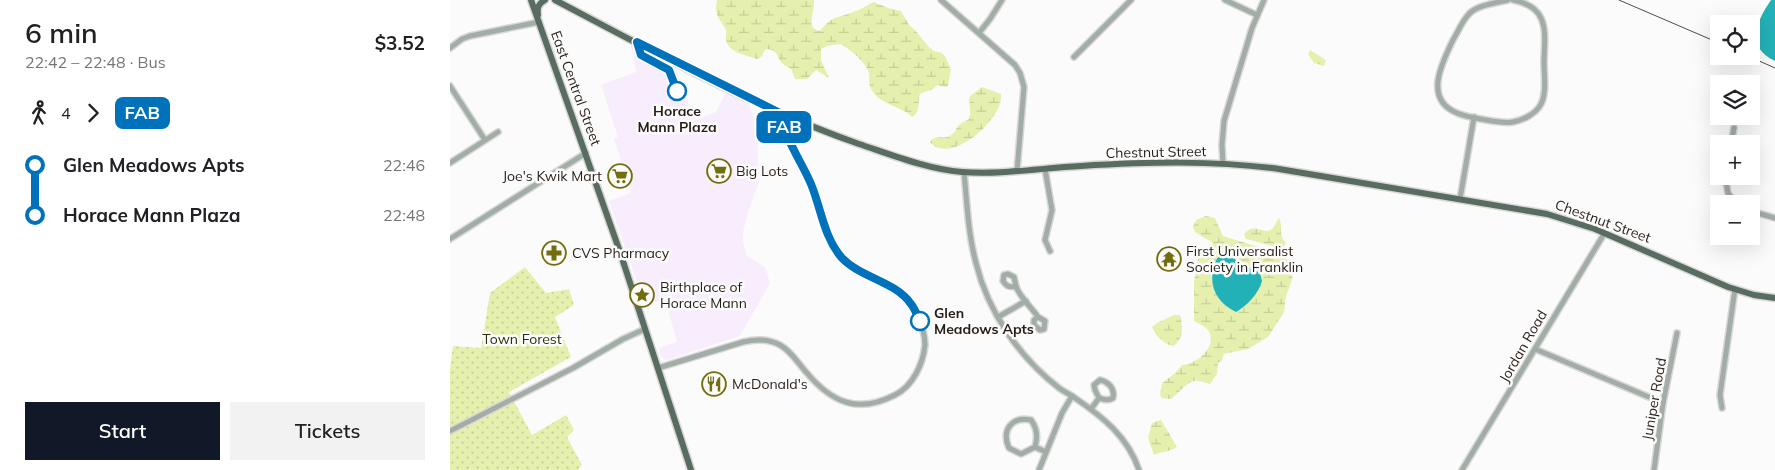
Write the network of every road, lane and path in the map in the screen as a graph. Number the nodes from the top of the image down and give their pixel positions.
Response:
1 (532, 0) edge
2 (545, 0) edge
3 (555, 0) edge
4 (940, 0) edge
5 (1002, 0) edge
6 (1131, 0) edge
7 (1225, 0) edge
8 (1264, 0) edge
9 (1508, 0) edge
10 (1513, 0) edge
11 (1257, 15) junction
12 (539, 22) junction
13 (979, 33) junction
14 (450, 48) edge
15 (1074, 57) dead end
16 (450, 86) edge
17 (786, 116) junction
18 (1474, 117) junction
19 (1734, 128) dead end
20 (498, 132) dead end
21 (1733, 135) edge
22 (485, 140) junction
23 (586, 153) junction
24 (450, 163) edge
25 (1223, 164) junction
26 (1046, 168) junction
27 (1017, 171) junction
28 (964, 172) junction
29 (1460, 199) junction
30 (1760, 214) edge
31 (1775, 218) edge
32 (1604, 234) junction
33 (450, 239) edge
34 (1050, 251) dead end
35 (1016, 286) dead end
36 (1735, 289) junction
37 (1775, 298) edge
38 (1026, 301) junction
39 (998, 317) junction
40 (1038, 317) dead end
41 (645, 329) junction
42 (1677, 332) dead end
43 (1535, 349) junction
44 (658, 368) junction
45 (1072, 396) junction
46 (1099, 398) dead end
47 (1663, 403) junction
48 (1722, 408) dead end
49 (1091, 409) junction
50 (450, 431) edge
51 (1035, 446) junction
52 (1046, 452) junction
53 (691, 470) edge
54 (1039, 470) edge
55 (1140, 470) edge
56 (1462, 470) edge
57 (1654, 470) edge

1 - 12 main road, East Central Street
2 - 12 main road
3 - 17 main road, Chestnut Street
4 - 13 street
5 - 13 street
6 - 15 street
7 - 11 street
8 - 11 street
9 - 18 street
10 - 18 street
11 - 25 street
12 - 14 street
12 - 23 main road, East Central Street
13 - 27 street
16 - 22 street
17 - 28 main road, Chestnut Street
17 - 44 street
18 - 29 street
19 - 21 street
20 - 22 street
22 - 24 street
23 - 33 street
23 - 41 main road, East Central Street
25 - 26 main road, Chestnut Street
25 - 29 main road, Chestnut Street
26 - 27 main road, Chestnut Street
26 - 34 street
27 - 28 main road, Chestnut Street
28 - 39 street
29 - 32 main road, Chestnut Street
30 - 31 street
32 - 36 main road, Chestnut Street
32 - 43 street, Jordan Road
35 - 38 street
36 - 37 main road, Chestnut Street
36 - 48 street
38 - 39 street
38 - 40 street
39 - 45 street
41 - 44 main road, East Central Street
41 - 50 street
42 - 47 street, Juniper Road
43 - 47 street
43 - 56 street, Jordan Road
44 - 53 main road, East Central Street
45 - 49 street
45 - 52 street
46 - 49 street
47 - 57 street, Juniper Road
49 - 55 street
51 - 51 street
51 - 52 street
52 - 54 street

